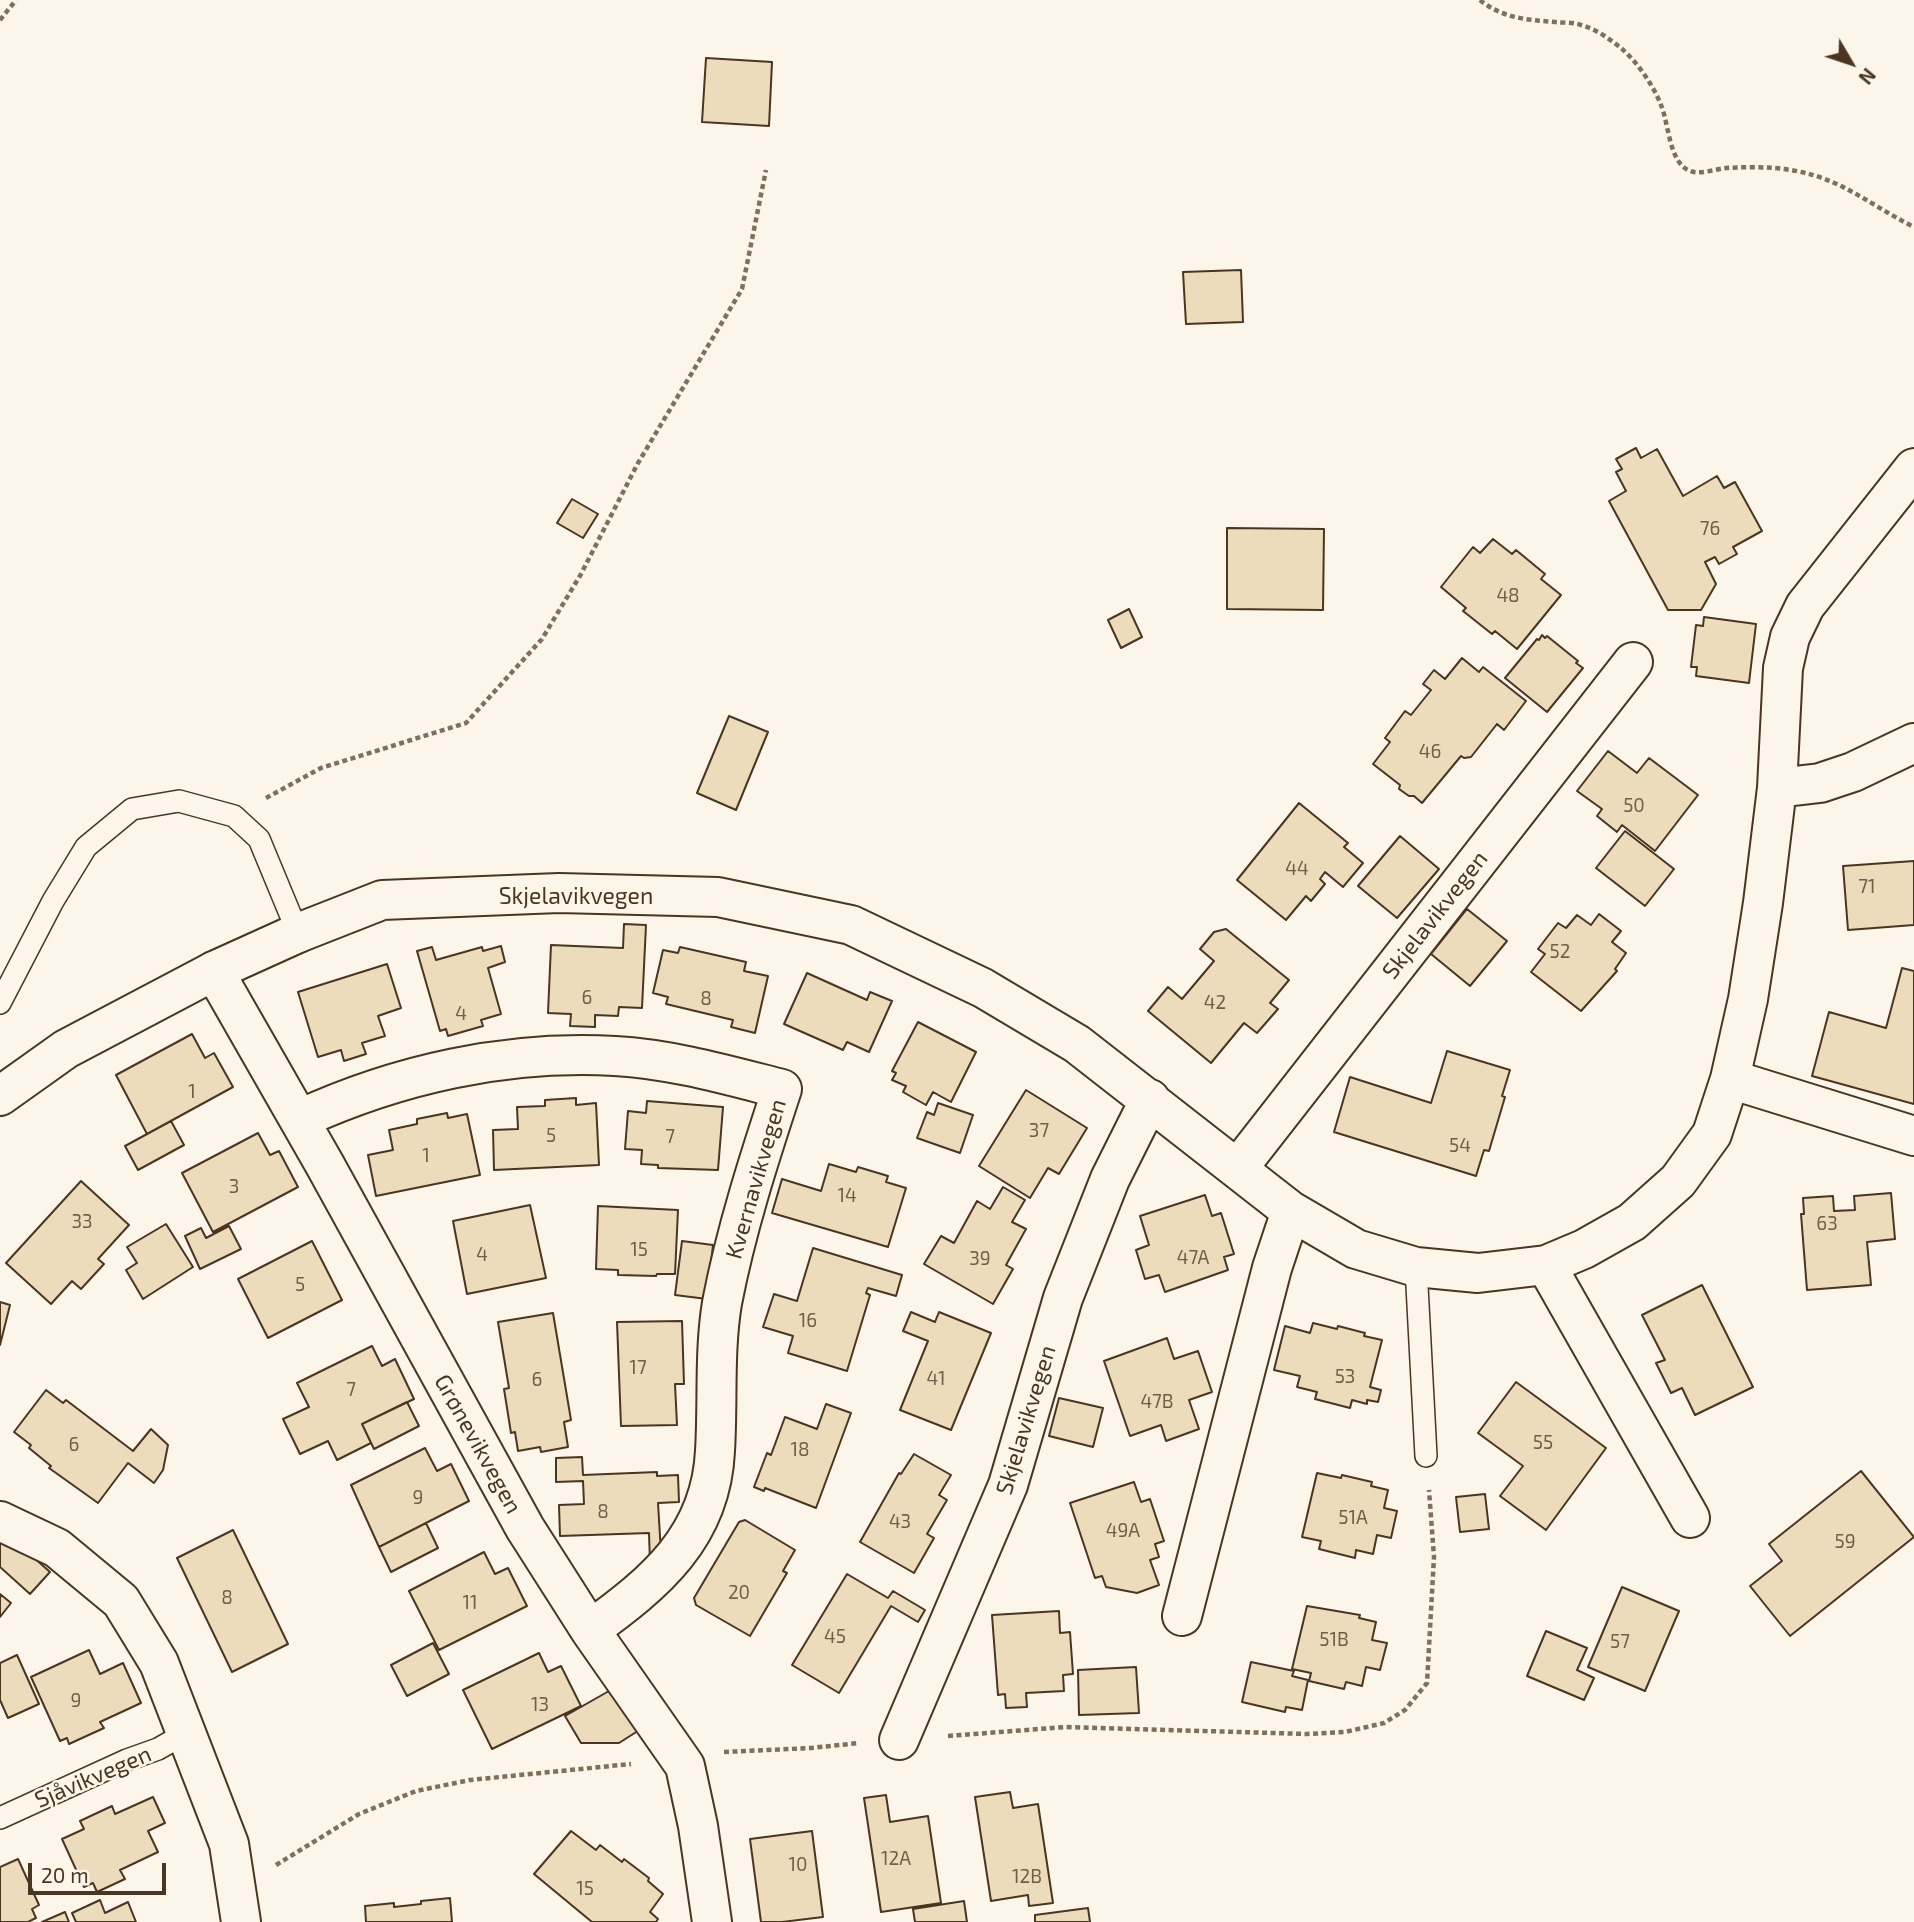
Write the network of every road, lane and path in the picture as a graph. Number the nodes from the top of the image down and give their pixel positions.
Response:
1 (16, 0) edge
2 (1480, 0) edge
3 (0, 20) edge
4 (766, 170) dead end
5 (1914, 227) edge
6 (1914, 468) edge
7 (1633, 662) dead end
8 (1914, 743) edge
9 (1777, 788) junction
10 (234, 816) junction
11 (298, 933) junction
12 (214, 971) junction
13 (0, 1003) edge
14 (1730, 1079) junction
15 (0, 1096) edge
16 (1150, 1099) junction
17 (300, 1119) junction
18 (1914, 1136) edge
19 (1238, 1168) junction
20 (1291, 1211) junction
21 (1546, 1265) junction
22 (1416, 1267) junction
23 (1426, 1456) joint
24 (1690, 1518) dead end
25 (0, 1521) edge
26 (1182, 1616) dead end
27 (590, 1630) junction
28 (186, 1733) junction
29 (899, 1740) junction
30 (685, 1766) junction
31 (0, 1818) edge
32 (239, 1909) edge
33 (712, 1922) edge

1 - 3 path
2 - 5 path
4 - 10 path
6 - 9 street, Skjelavikvegen
7 - 19 street, Skjelavikvegen
8 - 9 street
9 - 14 street, Skjelavikvegen
10 - 11 lane
10 - 13 lane
11 - 12 street, Skjelavikvegen
11 - 16 street, Skjelavikvegen
12 - 15 street, Skjelavikvegen
12 - 17 street, Grønevikvegen
14 - 18 street
14 - 21 street, Skjelavikvegen
16 - 19 street, Skjelavikvegen
16 - 29 street, Skjelavikvegen
17 - 27 street, Grønevikvegen
17 - 27 street, Kvernavikvegen
19 - 20 street, Skjelavikvegen
20 - 22 street, Skjelavikvegen
20 - 26 street
21 - 22 street, Skjelavikvegen
21 - 24 street
22 - 23 lane
23 - 29 path
25 - 28 street
27 - 30 street, Grønevikvegen
28 - 31 lane, Sjåvikvegen
28 - 32 street
29 - 30 path
30 - 32 path
30 - 33 street, Grønevikvegen

